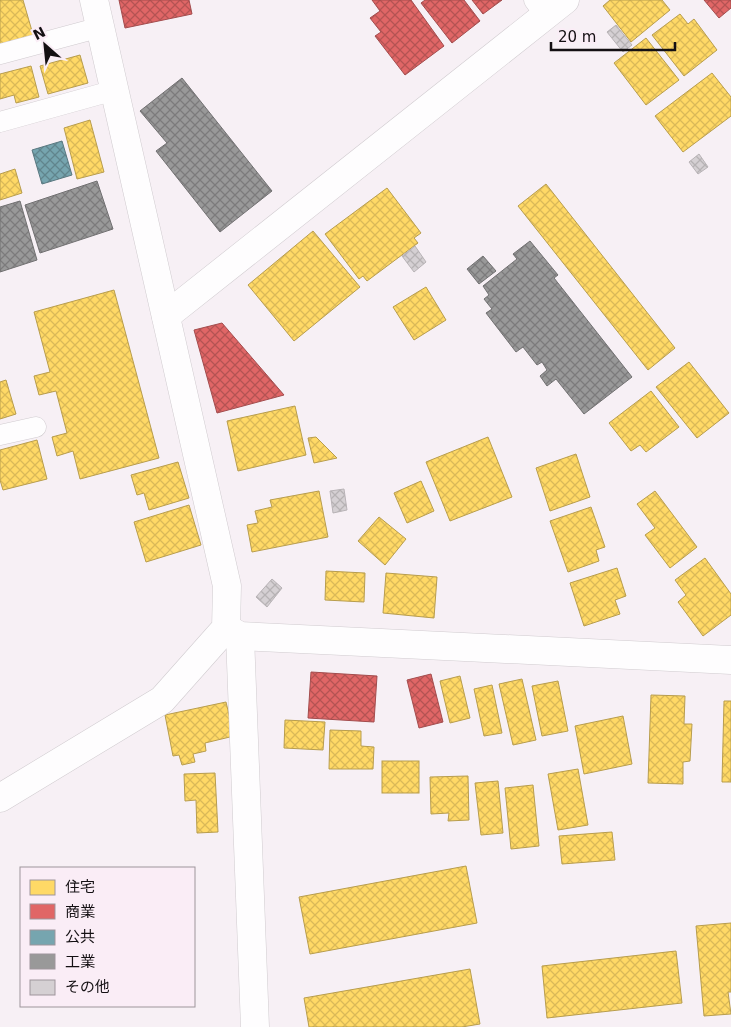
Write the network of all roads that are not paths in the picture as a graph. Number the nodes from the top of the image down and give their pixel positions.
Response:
1 (94, 0) edge
2 (548, 5) edge
3 (100, 27) junction
4 (0, 54) edge
5 (115, 90) junction
6 (0, 122) edge
7 (166, 316) junction
8 (36, 427) dead end
9 (0, 436) edge
10 (233, 632) junction
11 (731, 660) edge
12 (0, 798) edge
13 (255, 1027) edge

1 - 3 street
2 - 7 street
3 - 4 lane
3 - 5 street
5 - 6 lane
5 - 7 street
7 - 10 street
8 - 9 lane
10 - 11 street
10 - 12 street
10 - 13 street

